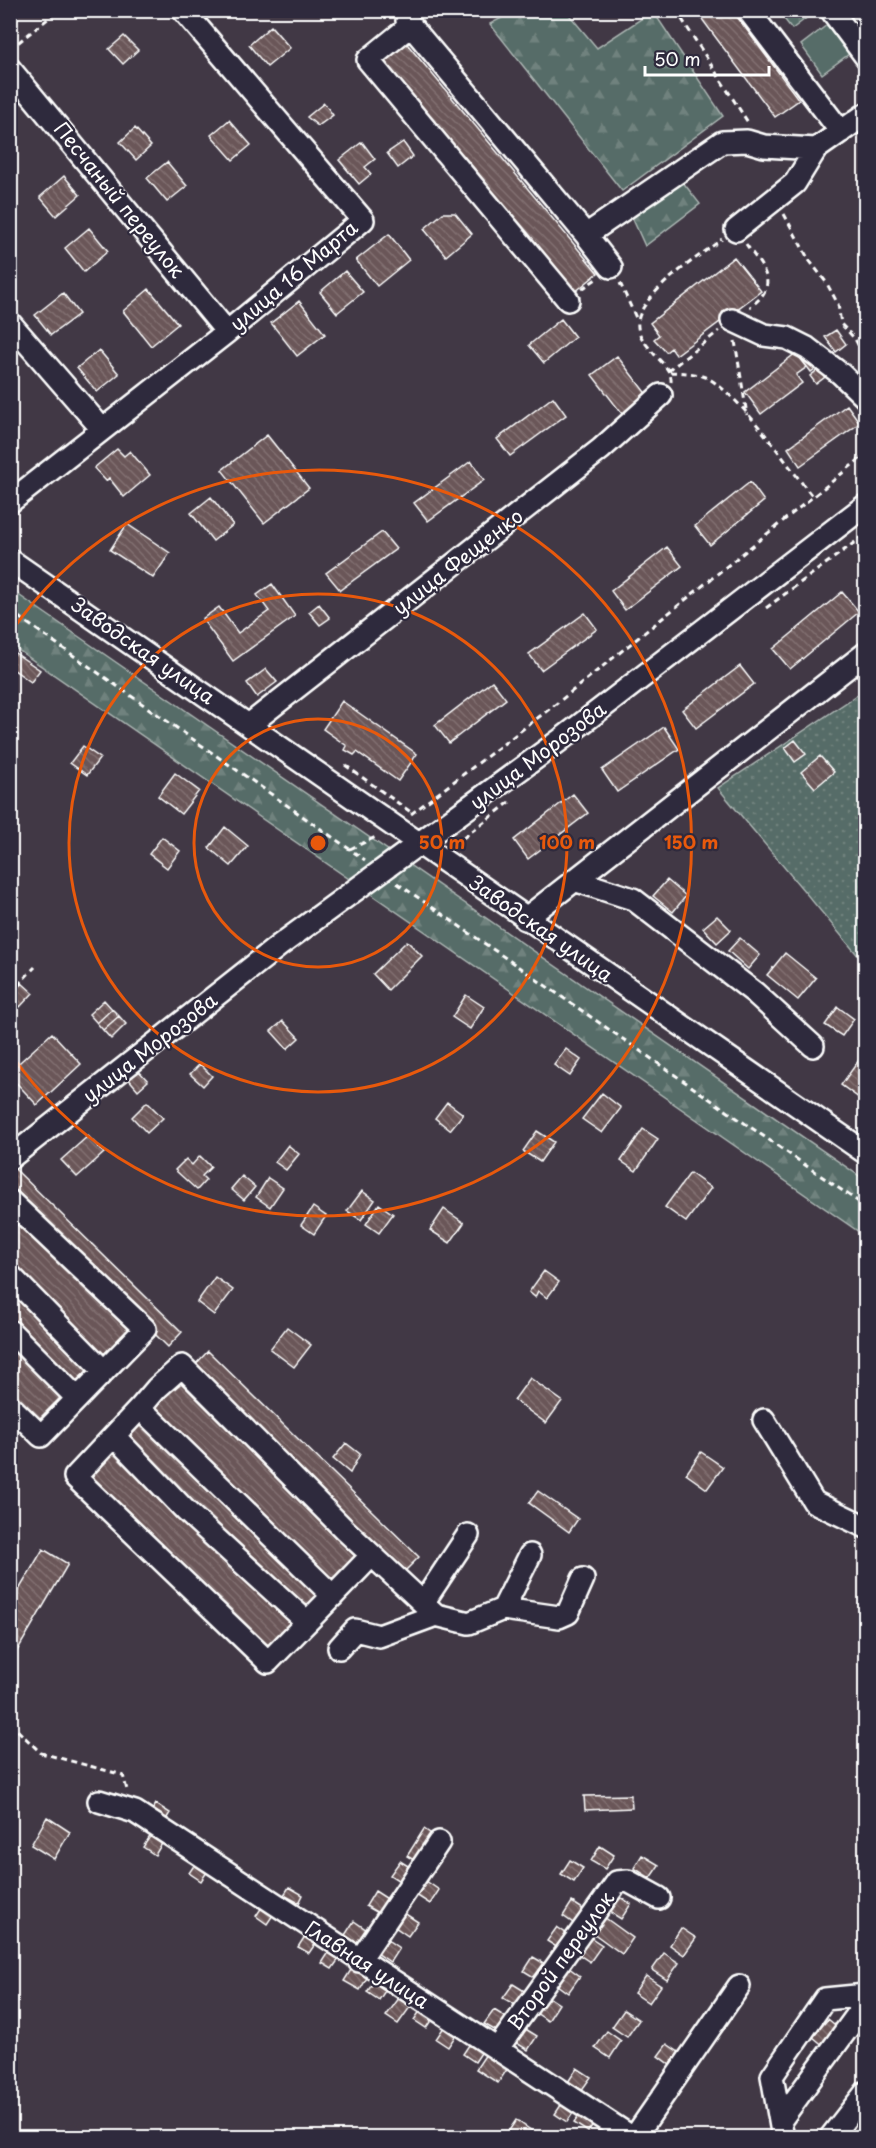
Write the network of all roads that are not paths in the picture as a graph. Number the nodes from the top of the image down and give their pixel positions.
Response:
1 (183, 10) edge
2 (748, 10) edge
3 (831, 10) edge
4 (866, 57) edge
5 (10, 69) edge
6 (866, 114) edge
7 (841, 132) junction
8 (816, 149) junction
9 (736, 230) road end
10 (586, 235) junction
11 (611, 267) road end
12 (568, 300) road end
13 (732, 320) road end
14 (10, 323) edge
15 (227, 332) junction
16 (661, 395) road end
17 (866, 398) edge
18 (102, 429) junction
19 (10, 502) edge
20 (866, 505) edge
21 (10, 560) edge
22 (866, 653) edge
23 (250, 724) junction
24 (420, 844) junction
25 (574, 880) junction
26 (525, 919) junction
27 (813, 1046) dead end
28 (866, 1154) edge
29 (10, 1158) edge
30 (11, 1201) edge
31 (10, 1275) edge
32 (10, 1331) edge
33 (104, 1371) junction
34 (77, 1398) junction
35 (10, 1406) edge
36 (141, 1408) junction
37 (764, 1420) dead end
38 (114, 1436) junction
39 (866, 1527) edge
40 (468, 1535) dead end
41 (372, 1555) junction
42 (530, 1555) dead end
43 (584, 1579) dead end
44 (333, 1596) junction
45 (503, 1608) junction
46 (430, 1609) junction
47 (307, 1622) junction
48 (339, 1648) dead end
49 (99, 1801) dead end
50 (440, 1842) dead end
51 (659, 1898) dead end
52 (359, 1961) junction
53 (739, 1986) dead end
54 (866, 1995) edge
55 (866, 2003) edge
56 (498, 2048) junction
57 (866, 2092) edge
58 (781, 2129) edge
59 (633, 2138) edge
60 (830, 2138) edge

1 - 15 street, улица 16 Марта
2 - 7 street
3 - 4 street
5 - 15 street, Песчаный переулок
6 - 7 street
7 - 8 street
8 - 9 street
8 - 10 street
10 - 11 street
10 - 12 street
13 - 17 street
14 - 18 street
15 - 18 street, улица 16 Марта
16 - 23 street, улица Фещенко
18 - 19 street, улица 16 Марта
20 - 24 street, улица Морозова
21 - 23 street, Заводская улица
22 - 25 street
23 - 24 street, Заводская улица
24 - 26 street, Заводская улица
24 - 29 street, улица Морозова
25 - 26 street
25 - 27 street
26 - 28 street, Заводская улица
30 - 33 street
31 - 33 street
32 - 34 street
33 - 34 street
34 - 35 street
36 - 38 street
36 - 41 street
36 - 44 street
37 - 39 street
38 - 47 street
38 - 47 street
40 - 46 street
41 - 44 street
41 - 46 street
42 - 45 street
43 - 45 street
44 - 47 street
45 - 46 street
46 - 48 street
49 - 52 street, Главная улица
50 - 52 street
51 - 56 street, Второй переулок
52 - 56 street, Главная улица
53 - 59 street
54 - 58 street
55 - 58 street
56 - 59 street, Главная улица
57 - 60 street

